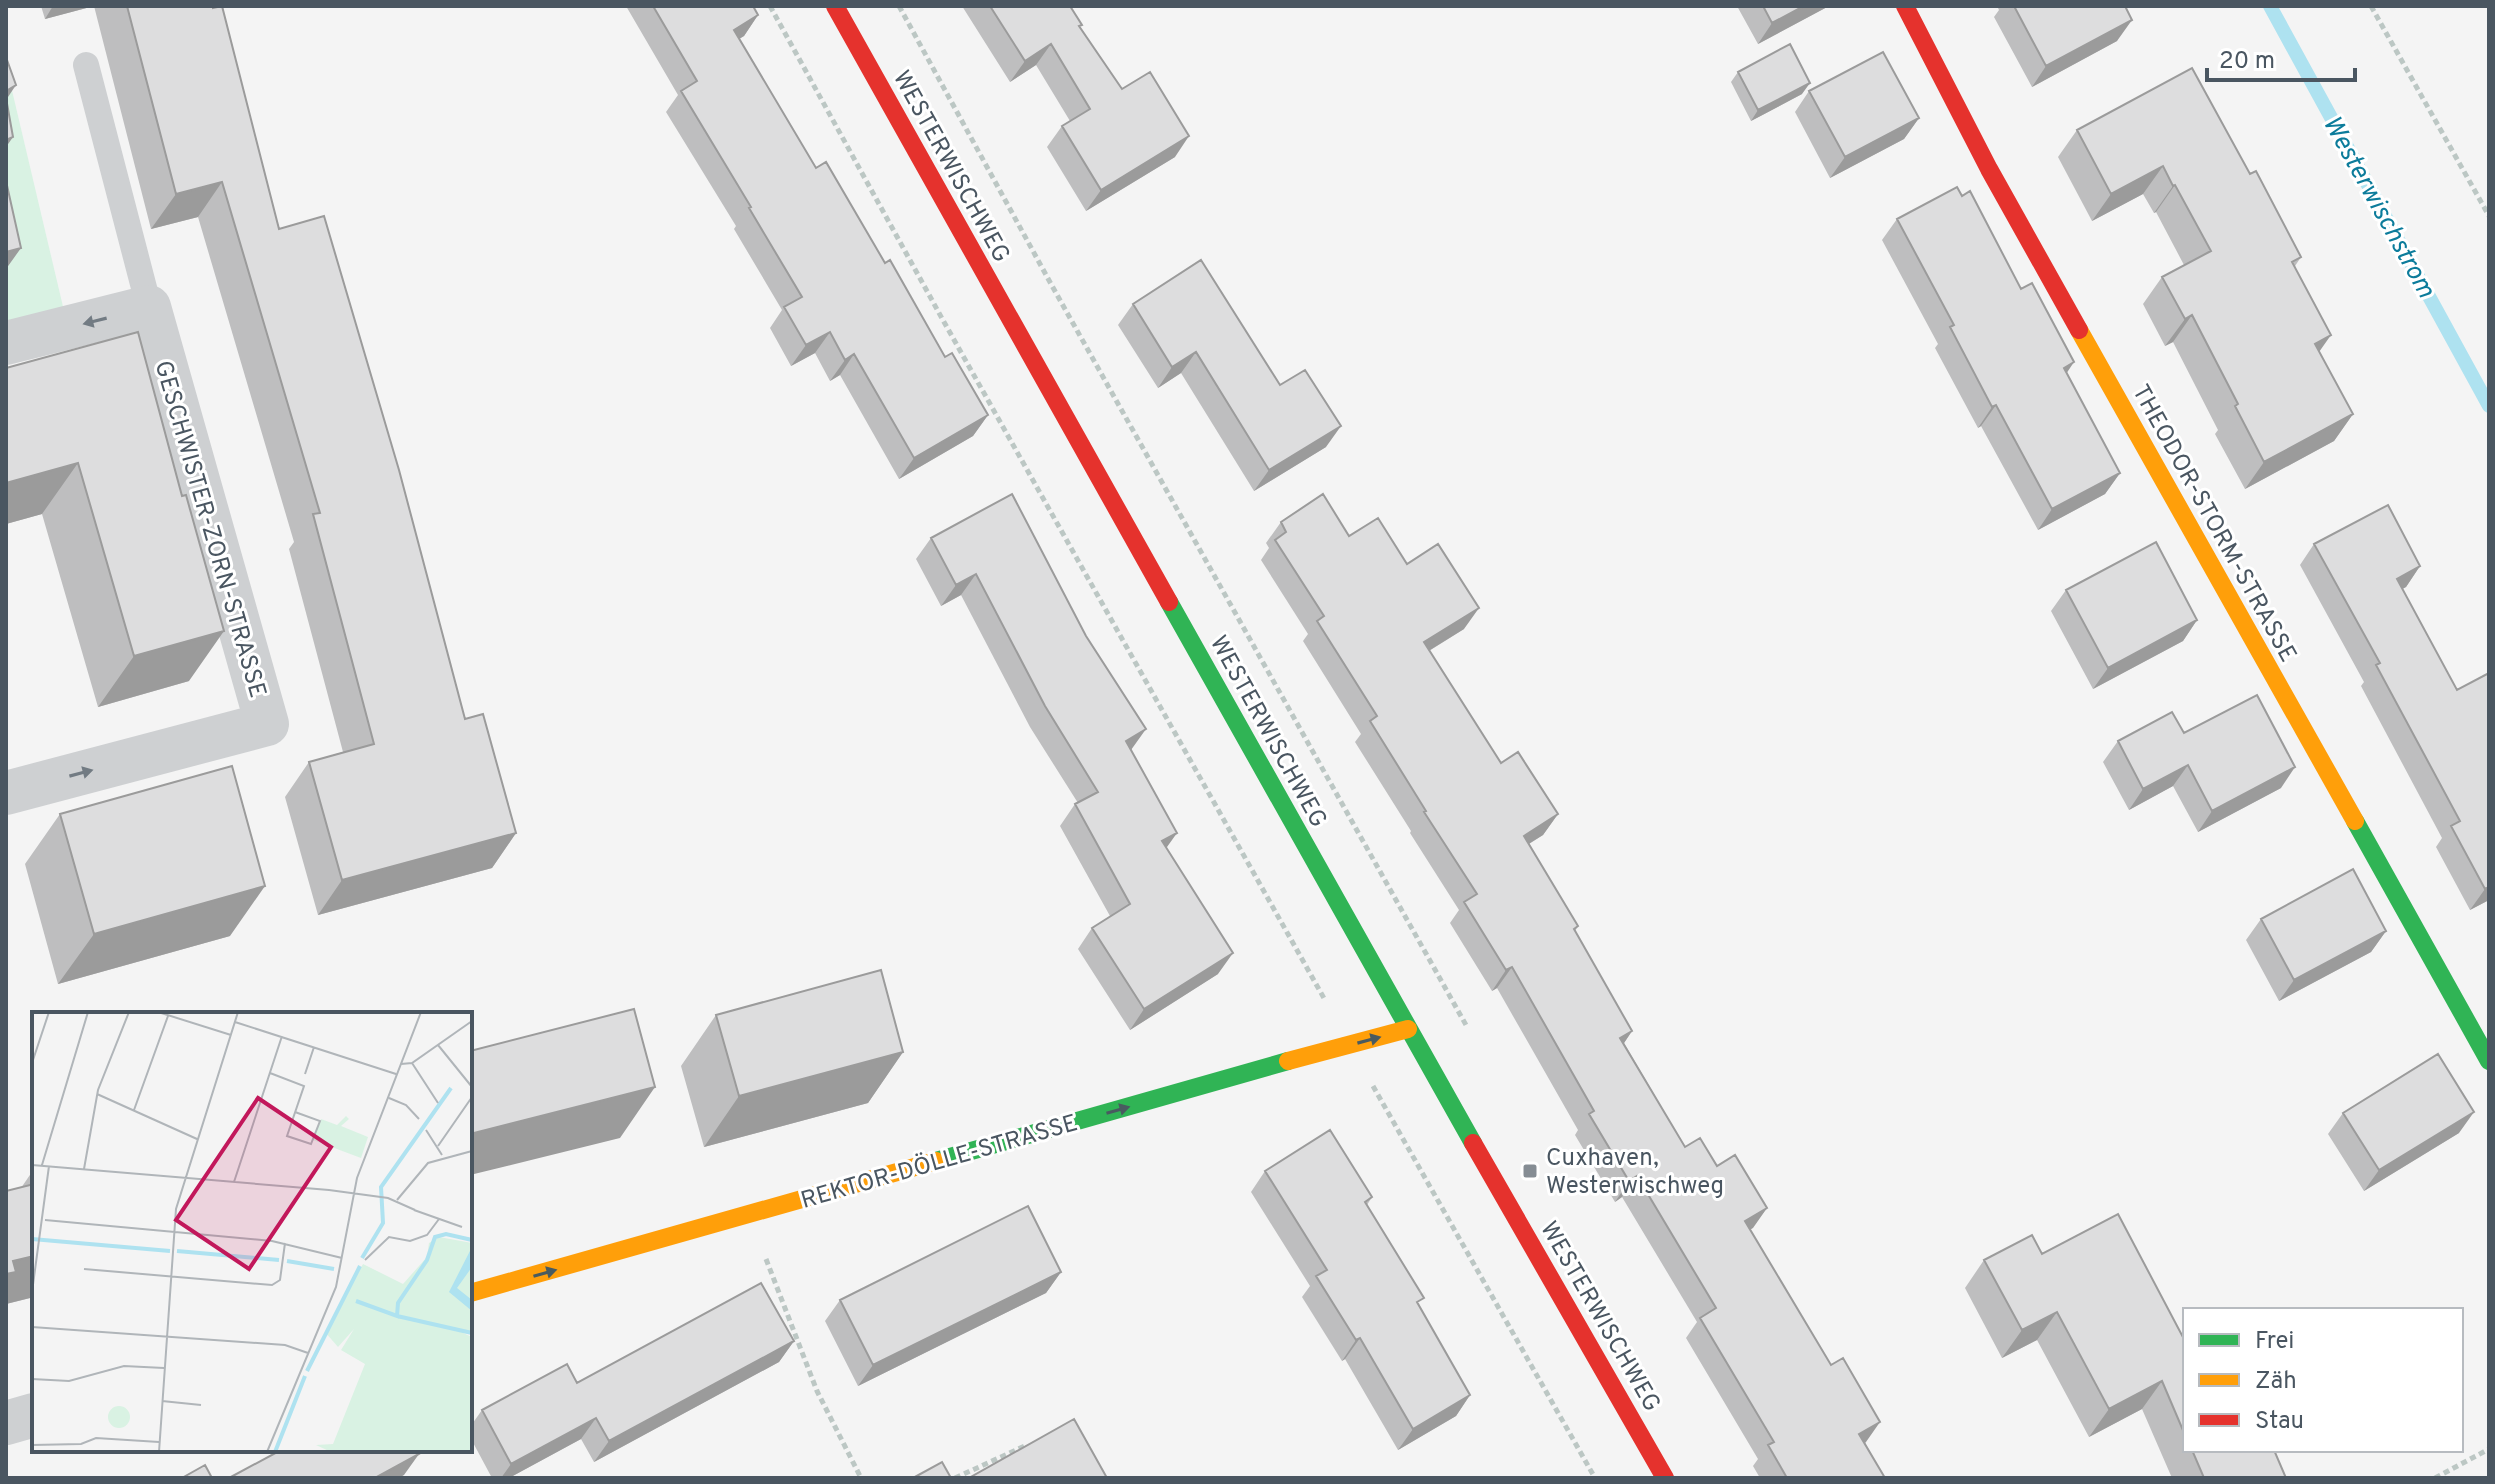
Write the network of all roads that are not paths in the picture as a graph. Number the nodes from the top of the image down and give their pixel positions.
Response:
1 (835, 6) edge
2 (1905, 6) edge
3 (86, 65) dead end
4 (149, 307) junction
5 (6, 343) edge
6 (6, 793) edge
7 (1408, 1029) junction
8 (2489, 1061) edge
9 (472, 1292) edge
10 (32, 1416) edge
11 (6, 1423) edge
12 (1665, 1478) edge

1 - 7 street, WESTERWISCHWEG
2 - 8 street, THEODOR-STORM-STRASSE
3 - 4 lane
4 -> 5 street
6 -> 4 street, GESCHWISTER-ZORN-STRASSE
9 -> 7 street, REKTOR-DÖLLE-STRASSE
7 - 12 street, WESTERWISCHWEG
10 - 11 street

